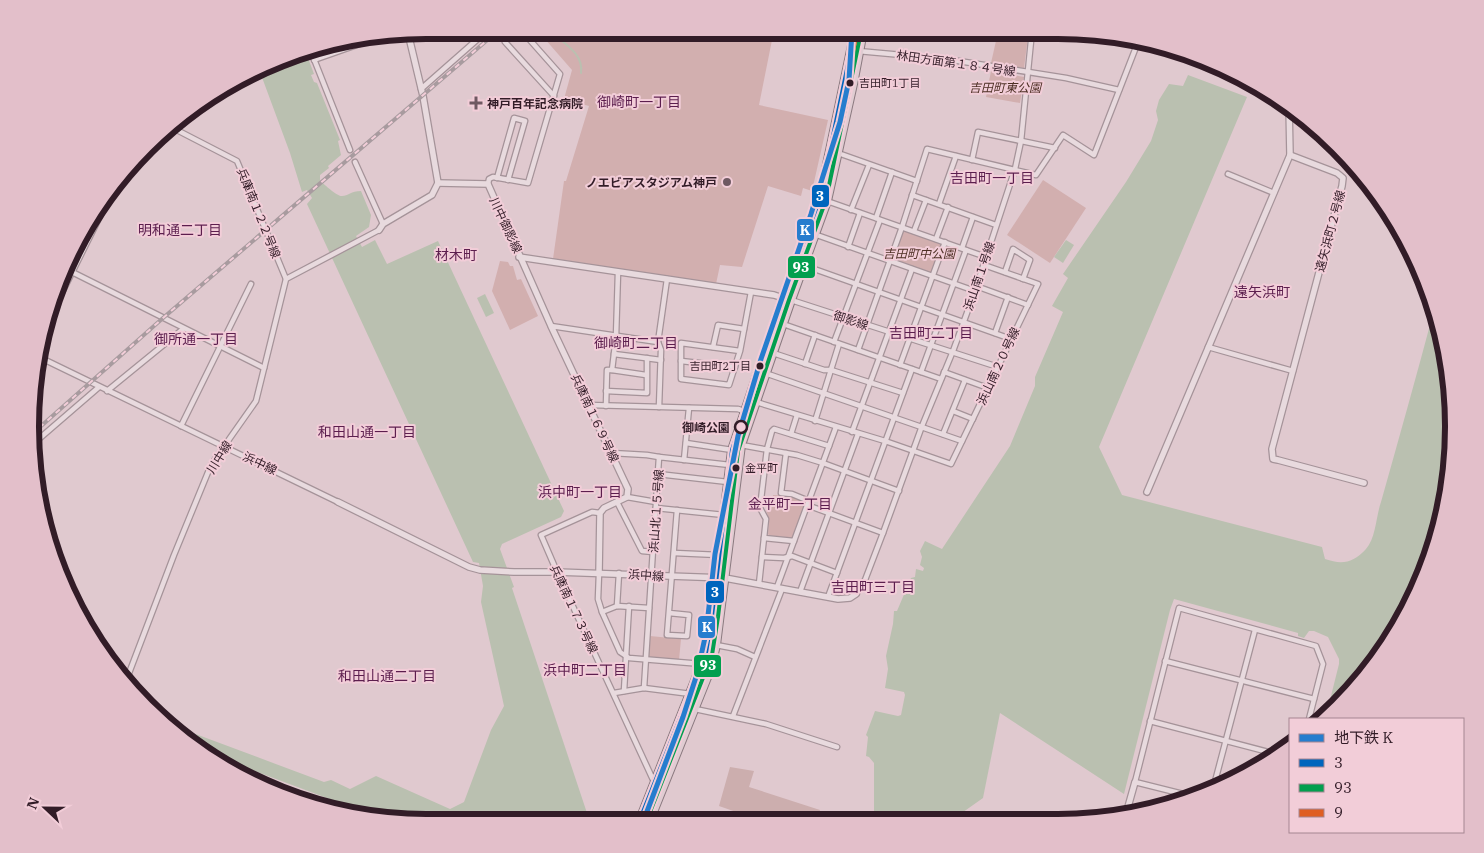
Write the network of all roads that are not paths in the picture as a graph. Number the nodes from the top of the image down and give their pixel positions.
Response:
1 (478, 39) edge
2 (509, 39) edge
3 (528, 39) edge
4 (855, 39) edge
5 (860, 39) edge
6 (1031, 39) edge
7 (410, 40) edge
8 (357, 45) edge
9 (1136, 47) edge
10 (856, 51) junction
11 (313, 56) edge
12 (314, 60) junction
13 (1028, 72) junction
14 (421, 89) junction
15 (1119, 90) junction
16 (554, 96) junction
17 (1289, 116) edge
18 (177, 130) edge
19 (508, 141) junction
20 (1021, 141) junction
21 (518, 145) junction
22 (1055, 148) junction
23 (350, 150) dead end
24 (838, 153) junction
25 (1290, 155) junction
26 (956, 156) junction
27 (972, 160) junction
28 (355, 162) dead end
29 (869, 165) junction
30 (1016, 169) junction
31 (892, 172) junction
32 (1228, 174) dead end
33 (497, 178) junction
34 (508, 180) junction
35 (917, 181) junction
36 (438, 183) junction
37 (488, 184) junction
38 (1274, 193) junction
39 (912, 195) junction
40 (926, 200) junction
41 (826, 201) junction
42 (939, 204) junction
43 (948, 207) junction
44 (851, 210) junction
45 (860, 213) junction
46 (973, 217) junction
47 (878, 219) junction
48 (383, 224) junction
49 (996, 225) junction
50 (902, 227) junction
51 (378, 230) joint
52 (914, 232) junction
53 (814, 234) junction
54 (936, 239) junction
55 (945, 242) junction
56 (848, 247) junction
57 (964, 249) junction
58 (868, 254) junction
59 (519, 257) junction
60 (986, 257) junction
61 (889, 261) junction
62 (803, 265) junction
63 (984, 265) junction
64 (912, 269) junction
65 (71, 272) edge
66 (618, 272) junction
67 (1005, 272) junction
68 (932, 276) junction
69 (286, 279) junction
70 (667, 279) junction
71 (1023, 279) junction
72 (251, 284) dead end
73 (857, 284) junction
74 (953, 284) junction
75 (975, 289) junction
76 (751, 292) junction
77 (878, 292) junction
78 (1008, 297) junction
79 (787, 299) junction
80 (901, 299) junction
81 (1028, 304) junction
82 (921, 307) junction
83 (942, 314) junction
84 (844, 317) junction
85 (964, 322) junction
86 (783, 324) junction
87 (867, 324) junction
88 (551, 326) junction
89 (183, 329) junction
90 (744, 329) junction
91 (889, 331) junction
92 (995, 333) junction
93 (815, 336) junction
94 (616, 337) junction
95 (910, 338) junction
96 (1012, 339) junction
97 (658, 342) junction
98 (837, 343) junction
99 (931, 344) junction
100 (221, 346) junction
101 (713, 347) junction
102 (1208, 347) junction
103 (858, 350) junction
104 (740, 351) junction
105 (953, 351) junction
106 (773, 353) junction
107 (614, 354) junction
108 (647, 358) junction
109 (880, 358) junction
110 (45, 360) edge
111 (661, 360) junction
112 (682, 360) junction
113 (805, 364) junction
114 (900, 365) junction
115 (735, 367) junction
116 (998, 367) junction
117 (264, 368) junction
118 (912, 369) junction
119 (612, 370) junction
120 (831, 370) junction
121 (1293, 371) junction
122 (921, 372) junction
123 (944, 372) junction
124 (765, 373) junction
125 (646, 374) junction
126 (941, 379) junction
127 (965, 380) junction
128 (871, 382) junction
129 (99, 387) junction
130 (988, 388) junction
131 (108, 391) junction
132 (606, 391) junction
133 (824, 393) junction
134 (903, 393) junction
135 (756, 402) junction
136 (589, 405) junction
137 (606, 406) junction
138 (862, 406) junction
139 (659, 407) junction
140 (688, 408) junction
141 (953, 411) junction
142 (748, 412) junction
143 (797, 415) junction
144 (894, 417) junction
145 (973, 419) junction
146 (815, 421) junction
147 (181, 426) junction
148 (922, 426) junction
149 (836, 427) junction
150 (855, 433) junction
151 (791, 434) junction
152 (943, 434) junction
153 (39, 438) edge
154 (962, 441) junction
155 (885, 442) junction
156 (686, 444) junction
157 (741, 445) junction
158 (829, 446) junction
159 (225, 447) junction
160 (767, 449) junction
161 (732, 450) junction
162 (914, 451) junction
163 (786, 453) junction
164 (612, 454) junction
165 (659, 457) junction
166 (684, 460) junction
167 (823, 462) junction
168 (730, 465) junction
169 (844, 471) junction
170 (658, 474) junction
171 (728, 482) junction
172 (870, 482) junction
173 (1364, 483) dead end
174 (899, 492) junction
175 (1147, 492) dead end
176 (627, 497) junction
177 (338, 502) joint
178 (617, 502) junction
179 (656, 502) junction
180 (808, 503) junction
181 (656, 508) junction
182 (677, 510) junction
183 (600, 513) junction
184 (828, 513) junction
185 (724, 515) junction
186 (855, 523) junction
187 (883, 533) junction
188 (764, 538) junction
189 (794, 541) junction
190 (653, 552) junction
191 (674, 553) junction
192 (719, 555) junction
193 (762, 557) junction
194 (788, 557) junction
195 (810, 563) junction
196 (557, 572) junction
197 (599, 573) junction
198 (837, 573) junction
199 (619, 574) junction
200 (652, 576) junction
201 (672, 577) junction
202 (721, 578) junction
203 (759, 584) junction
204 (780, 588) junction
205 (800, 592) junction
206 (856, 594) joint
207 (828, 597) junction
208 (617, 606) junction
209 (629, 606) junction
210 (649, 608) junction
211 (602, 612) junction
212 (669, 613) junction
213 (1254, 630) junction
214 (716, 645) junction
215 (626, 657) junction
216 (756, 657) junction
217 (646, 659) junction
218 (1165, 661) junction
219 (702, 664) junction
220 (129, 674) edge
221 (1241, 681) junction
222 (644, 688) junction
223 (624, 691) junction
224 (614, 692) junction
225 (691, 694) junction
226 (700, 698) junction
227 (1314, 700) junction
228 (695, 709) junction
229 (733, 716) junction
230 (1309, 718) edge
231 (1150, 721) junction
232 (1226, 741) junction
233 (837, 747) dead end
234 (1268, 752) edge
235 (1215, 781) edge
236 (1135, 782) junction
237 (655, 784) junction
238 (661, 793) junction
239 (1182, 794) edge
240 (1128, 808) edge
241 (642, 814) edge
242 (652, 814) edge

1 - 14 street
2 - 16 street
3 - 16 street
4 - 10 main road
5 - 10 main road
6 - 13 street, 浜山南１号線
7 - 14 street
8 - 12 street
9 - 15 street
10 - 13 street, 林田方面第１８４号線
10 - 24 main road
10 - 79 main road
11 - 12 street
12 - 23 street
13 - 15 street, 林田方面第１８４号線
13 - 20 street, 浜山南１号線
14 - 36 street
15 - 22 street
16 - 34 street
17 - 25 street
18 - 69 street, 兵庫南１２２号線
19 - 21 street
19 - 21 street
19 - 33 street
20 - 22 street
20 - 27 street
20 - 30 street, 浜山南１号線
21 - 34 street
22 - 30 street
24 - 29 street
24 - 41 main road
25 - 38 street
25 - 121 street, 遠矢浜町２号線
26 - 27 street
26 - 35 street
26 - 42 street
27 - 30 street
28 - 48 street
29 - 31 street
29 - 44 street
30 - 49 street, 浜山南１号線
31 - 35 street
31 - 47 street
32 - 38 street
33 - 34 street
33 - 37 street
35 - 39 street
36 - 37 street, 川中御影線
36 - 48 street
37 - 59 street, 川中御影線
38 - 102 street
39 - 40 street
39 - 50 street
40 - 42 street
40 - 52 street
41 - 44 street
41 - 53 main road
42 - 43 street
43 - 46 street
43 - 54 street
44 - 45 street
45 - 47 street
45 - 56 street
46 - 49 street
46 - 57 street
47 - 50 street
47 - 58 street
48 - 51 street
49 - 60 street, 浜山南１号線
50 - 52 street
50 - 61 street
51 - 69 street
52 - 54 street
53 - 56 street
53 - 62 main road
54 - 55 street
55 - 57 street
55 - 68 street
56 - 58 street
57 - 60 street
57 - 74 street
58 - 61 street
58 - 73 street
59 - 66 street, 川中御影線
59 - 88 street, 兵庫南１６９号線
60 - 63 street, 浜山南１号線
61 - 64 street
61 - 77 street
62 - 73 street
62 - 79 main road
63 - 67 street, 浜山南２０号線
63 - 75 street, 浜山南１号線
64 - 68 street
64 - 80 street
65 - 89 street
66 - 70 street, 川中御影線
66 - 94 street
67 - 71 street, 浜山南２０号線
67 - 71 street
68 - 74 street
68 - 82 street
69 - 117 street, 川中線
70 - 76 street, 川中御影線
70 - 97 street
71 - 81 street, 浜山南２０号線
72 - 100 street
73 - 77 street
73 - 84 street
74 - 75 street
74 - 83 street
75 - 78 street
75 - 85 street, 浜山南１号線
76 - 79 street, 川中御影線
76 - 90 street
77 - 80 street
77 - 87 street
78 - 81 street
78 - 92 street
79 - 84 street, 御影線
79 - 86 main road
79 - 142 main road
80 - 82 street
80 - 91 street
81 - 96 street, 浜山南２０号線
82 - 83 street
82 - 95 street
83 - 85 street
83 - 99 street
84 - 87 street, 御影線
84 - 98 street
85 - 92 street
85 - 105 street, 浜山南１号線
86 - 93 street
86 - 106 main road
87 - 91 street, 御影線
87 - 103 street
88 - 94 street
88 - 136 street, 兵庫南１６９号線
89 - 100 street
89 - 131 street
90 - 101 street
90 - 104 street
91 - 95 street, 御影線
91 - 109 street
92 - 96 street
93 - 98 street
93 - 113 street
94 - 97 street
94 - 107 street
95 - 99 street, 御影線
95 - 114 street
96 - 116 street, 浜山南２０号線
97 - 111 street
98 - 103 street
98 - 120 street
99 - 105 street, 御影線
99 - 122 street
100 - 117 street
100 - 147 street
101 - 104 street
101 - 112 street
102 - 121 street
102 - 175 street
103 - 109 street
104 - 115 street
105 - 116 street, 御影線
105 - 123 street, 浜山南１号線
106 - 113 street
106 - 124 main road
107 - 108 street
107 - 119 street
108 - 111 street
108 - 125 street
109 - 114 street
109 - 128 street
110 - 129 street, 浜中線
111 - 139 street
112 - 115 street
112 - 115 street
113 - 120 street
114 - 118 street
116 - 130 street, 浜山南２０号線
117 - 159 street, 川中線
118 - 122 street
118 - 134 street
119 - 125 street
119 - 132 street
120 - 128 street
120 - 133 street
121 - 173 street, 遠矢浜町２号線
122 - 126 street
123 - 126 street, 浜山南１号線
123 - 127 street
124 - 133 street
124 - 135 main road
125 - 132 street
126 - 148 street, 浜山南１号線
127 - 130 street
127 - 141 street
128 - 134 street
128 - 138 street
129 - 131 street, 浜中線
129 - 153 street
130 - 145 street, 浜山南２０号線
131 - 147 street, 浜中線
132 - 137 street
133 - 138 street
133 - 146 street
134 - 144 street
135 - 142 main road
135 - 143 street
136 - 137 street
136 - 164 street, 兵庫南１６９号線
137 - 139 street
138 - 144 street
138 - 150 street
139 - 140 street
140 - 142 street
140 - 156 street
141 - 145 street
141 - 152 street
142 - 157 main road
142 - 161 main road
143 - 146 street
143 - 151 street
144 - 148 street
144 - 155 street
145 - 154 street, 浜山南２０号線
146 - 149 street
147 - 159 street, 浜中線
148 - 152 street
148 - 162 street, 浜山南１号線
149 - 150 street
149 - 158 street
150 - 155 street
150 - 169 street
151 - 158 street
151 - 160 street
152 - 154 street
154 - 162 street, 浜山南２０号線
155 - 162 street
155 - 172 street
156 - 161 street
156 - 166 street
157 - 160 street
157 - 202 main road
158 - 167 street
159 - 177 street, 浜中線
159 - 220 street, 川中線
160 - 163 street
160 - 188 street
161 - 168 main road
162 - 174 street, 浜山南１号線
163 - 167 street
163 - 180 street
164 - 165 street
164 - 176 street, 兵庫南１６９号線
165 - 166 street, 浜山北１５号線
165 - 170 street, 浜山北１５号線
166 - 168 street, 浜山北１５号線
167 - 169 street
167 - 180 street
168 - 171 main road
169 - 172 street
169 - 184 street
170 - 171 street
170 - 179 street, 浜山北１５号線
171 - 185 main road
172 - 174 street
172 - 186 street
174 - 187 street, 浜山南１号線
176 - 178 street
176 - 179 street
177 - 196 street, 浜中線
178 - 183 street
178 - 190 street
179 - 181 street, 浜山北１５号線
180 - 184 street
180 - 189 street
181 - 182 street
181 - 190 street, 浜山北１５号線
182 - 185 street
182 - 191 street
183 - 196 street, 兵庫南１７３号線
183 - 197 street
184 - 186 street
184 - 195 street
185 - 192 main road
186 - 187 street
186 - 198 street
187 - 206 street, 浜山南１号線
188 - 189 street
188 - 193 street
189 - 194 street
190 - 200 street, 浜山北１５号線
191 - 192 street
191 - 201 street
192 - 202 main road
193 - 194 street
193 - 203 street
194 - 195 street
194 - 204 street
195 - 198 street
195 - 205 street
196 - 197 street, 浜中線
196 - 224 street, 兵庫南１７３号線
197 - 199 street, 浜中線
197 - 211 street
198 - 207 street
199 - 200 street, 浜中線
199 - 208 street
200 - 201 street, 浜中線
200 - 210 street, 浜山北１５号線
201 - 202 street, 浜中線
201 - 212 street
202 - 203 street, 浜中線
202 - 214 main road
202 - 219 main road
203 - 204 street, 浜中線
204 - 205 street, 浜中線
204 - 216 street
205 - 207 street, 浜中線
206 - 207 street, 浜中線
208 - 209 street
208 - 211 street
209 - 210 street
209 - 215 street
210 - 217 street, 浜山北１５号線
211 - 215 street
212 - 212 street
213 - 218 street
213 - 221 street
213 - 227 street
214 - 216 street
214 - 226 main road
215 - 217 street
215 - 223 street
216 - 229 street
217 - 219 street
217 - 222 street, 浜山北１５号線
218 - 221 street
218 - 231 street
219 - 225 main road
221 - 227 street
221 - 232 street
222 - 223 street
222 - 225 street
223 - 224 street
224 - 237 street, 兵庫南１７３号線
225 - 226 street
225 - 237 main road
226 - 228 main road
227 - 230 street
228 - 229 street
228 - 238 main road
229 - 233 street
231 - 232 street
231 - 236 street
232 - 234 street
232 - 235 street
236 - 239 street
236 - 240 street
237 - 238 street, 兵庫南１７３号線
237 - 241 main road
238 - 242 main road

